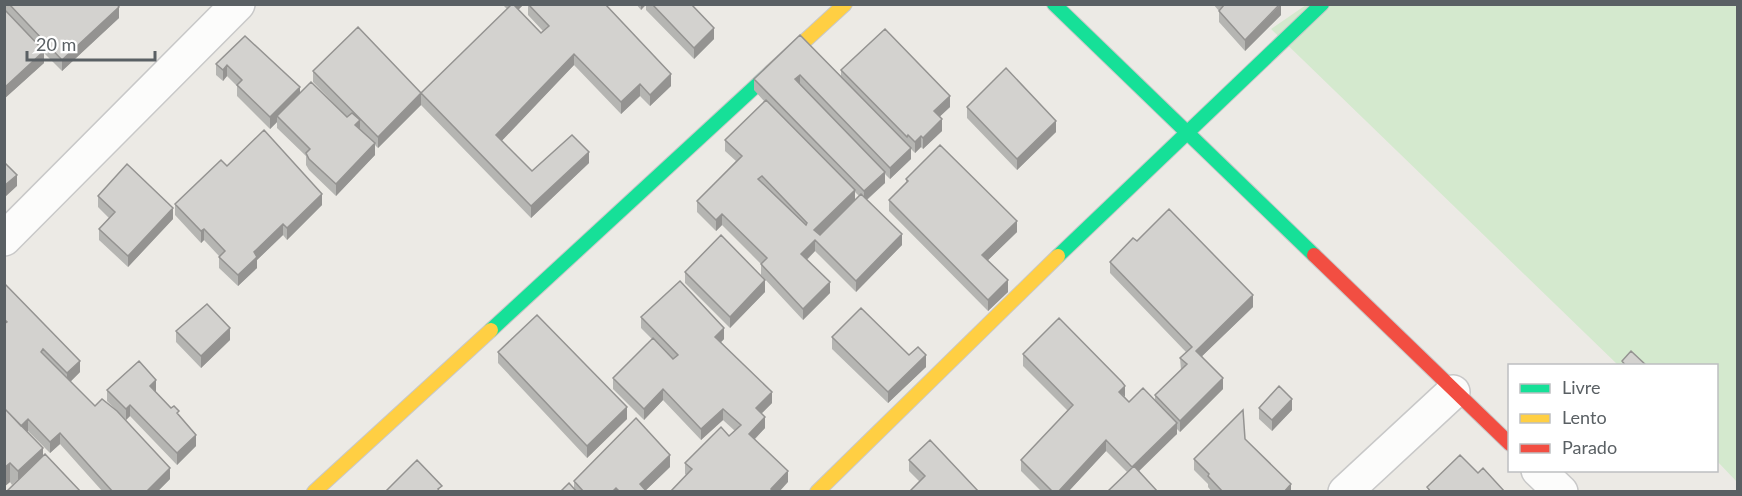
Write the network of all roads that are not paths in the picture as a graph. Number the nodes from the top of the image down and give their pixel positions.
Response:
1 (237, 4) edge
2 (845, 4) edge
3 (1054, 4) edge
4 (1322, 4) edge
5 (1185, 132) junction
6 (4, 239) edge
7 (1453, 392) junction
8 (1508, 443) edge
9 (1539, 472) edge
10 (314, 492) edge
11 (817, 492) edge
12 (1345, 492) edge
13 (1561, 492) edge

1 - 6 street
2 - 10 street
3 - 5 street
4 - 5 street
5 - 7 street
5 - 11 street
7 - 8 street
7 - 12 street
9 - 13 street

